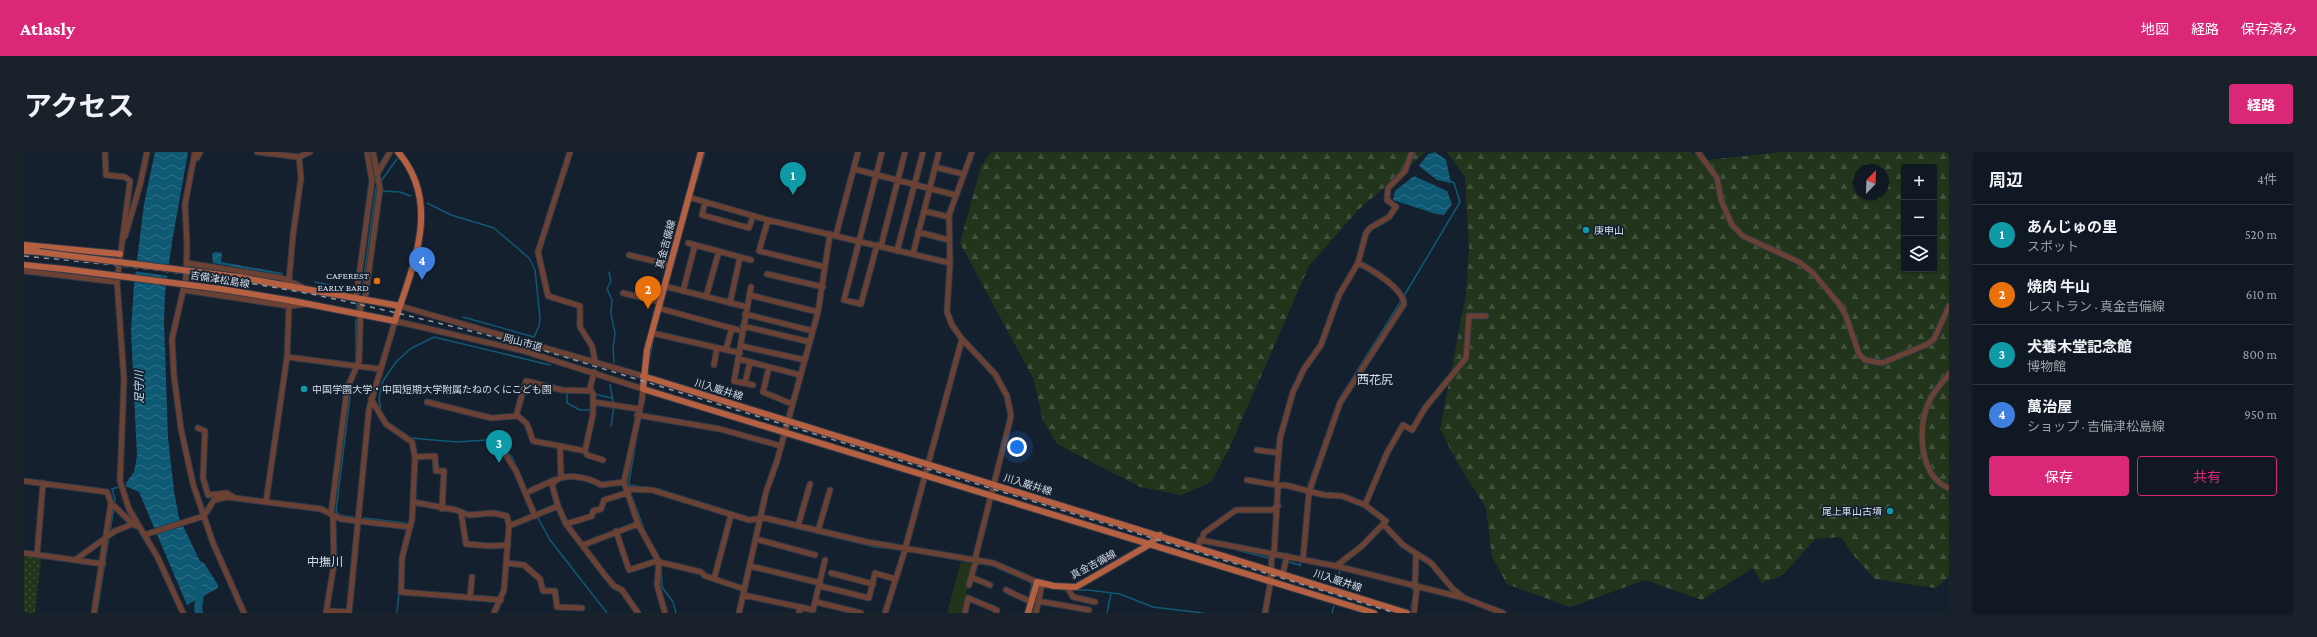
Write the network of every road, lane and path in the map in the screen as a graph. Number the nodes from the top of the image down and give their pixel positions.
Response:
1 (105, 152) edge
2 (147, 152) edge
3 (195, 152) edge
4 (200, 152) edge
5 (257, 152) edge
6 (310, 152) edge
7 (368, 152) edge
8 (373, 152) edge
9 (390, 152) edge
10 (570, 152) edge
11 (701, 152) edge
12 (858, 152) edge
13 (882, 152) edge
14 (905, 152) edge
15 (923, 152) edge
16 (939, 152) edge
17 (964, 152) edge
18 (1412, 152) edge
19 (401, 153) edge
20 (972, 153) edge
21 (1701, 153) edge
22 (299, 157) junction
23 (194, 158) junction
24 (935, 167) junction
25 (854, 169) junction
26 (377, 174) junction
27 (963, 174) junction
28 (876, 175) junction
29 (898, 180) junction
30 (375, 181) junction
31 (915, 184) junction
32 (930, 188) junction
33 (955, 195) junction
34 (690, 198) junction
35 (705, 202) junction
36 (924, 211) junction
37 (753, 216) junction
38 (949, 217) junction
39 (768, 220) junction
40 (918, 232) junction
41 (830, 234) junction
42 (836, 235) junction
43 (950, 240) junction
44 (859, 241) junction
45 (688, 243) dead end
46 (24, 245) edge
47 (121, 245) junction
48 (695, 245) junction
49 (879, 246) junction
50 (897, 250) junction
51 (24, 251) edge
52 (719, 252) junction
53 (120, 254) junction
54 (913, 254) junction
55 (629, 255) dead end
56 (740, 257) junction
57 (751, 260) dead end
58 (187, 263) junction
59 (1358, 263) junction
60 (950, 264) junction
61 (24, 265) edge
62 (670, 265) junction
63 (825, 267) junction
64 (24, 271) edge
65 (767, 274) dead end
66 (290, 280) junction
67 (117, 282) junction
68 (302, 287) junction
69 (667, 287) junction
70 (751, 287) dead end
71 (823, 287) junction
72 (184, 290) junction
73 (683, 291) junction
74 (623, 293) dead end
75 (359, 295) junction
76 (749, 295) junction
77 (706, 297) junction
78 (730, 303) junction
79 (309, 304) junction
80 (290, 306) junction
81 (400, 306) junction
82 (743, 306) dead end
83 (1949, 306) edge
84 (660, 307) junction
85 (818, 312) junction
86 (360, 314) junction
87 (745, 314) junction
88 (1486, 316) dead end
89 (395, 321) junction
90 (743, 326) junction
91 (732, 328) junction
92 (738, 330) dead end
93 (813, 331) junction
94 (654, 334) junction
95 (962, 339) junction
96 (810, 342) junction
97 (740, 346) junction
98 (717, 348) junction
99 (726, 349) junction
100 (740, 353) junction
101 (287, 357) junction
102 (739, 359) junction
103 (805, 360) junction
104 (596, 361) junction
105 (750, 362) junction
106 (714, 365) dead end
107 (358, 367) junction
108 (769, 367) junction
109 (380, 369) junction
110 (594, 372) junction
111 (1949, 374) edge
112 (800, 375) junction
113 (643, 376) junction
114 (745, 383) junction
115 (753, 385) dead end
116 (643, 389) junction
117 (592, 393) junction
118 (371, 399) junction
119 (427, 402) dead end
120 (593, 402) junction
121 (792, 404) junction
122 (639, 409) junction
123 (516, 416) junction
124 (639, 416) junction
125 (787, 420) junction
126 (198, 428) dead end
127 (784, 431) junction
128 (560, 446) junction
129 (780, 446) junction
130 (1257, 450) dead end
131 (585, 451) junction
132 (504, 452) dead end
133 (1279, 453) junction
134 (415, 457) junction
135 (603, 460) dead end
136 (928, 463) junction
137 (925, 474) junction
138 (561, 477) junction
139 (554, 480) junction
140 (1247, 480) dead end
141 (24, 481) edge
142 (624, 482) junction
143 (43, 483) junction
144 (810, 484) dead end
145 (995, 484) junction
146 (1277, 486) junction
147 (1949, 488) edge
148 (530, 490) dead end
149 (830, 490) dead end
150 (626, 491) junction
151 (1307, 491) junction
152 (992, 494) junction
153 (235, 498) junction
154 (266, 502) junction
155 (413, 502) junction
156 (113, 505) junction
157 (1366, 505) junction
158 (558, 506) junction
159 (1278, 506) junction
160 (442, 509) junction
161 (461, 512) junction
162 (332, 515) junction
163 (536, 515) junction
164 (731, 515) junction
165 (203, 517) junction
166 (359, 519) junction
167 (759, 519) junction
168 (133, 524) junction
169 (566, 524) junction
170 (638, 524) junction
171 (1384, 525) junction
172 (509, 526) junction
173 (798, 526) junction
174 (139, 527) junction
175 (408, 527) junction
176 (616, 531) junction
177 (818, 531) junction
178 (145, 535) junction
179 (1160, 535) junction
180 (106, 538) junction
181 (756, 539) junction
182 (1202, 541) junction
183 (1150, 544) junction
184 (508, 545) junction
185 (583, 545) junction
186 (1198, 547) junction
187 (904, 549) junction
188 (24, 553) edge
189 (1273, 554) junction
190 (37, 555) junction
191 (815, 555) dead end
192 (1416, 555) junction
193 (1287, 556) junction
194 (1302, 559) junction
195 (74, 560) junction
196 (826, 560) dead end
197 (975, 561) junction
198 (658, 562) junction
199 (506, 563) junction
200 (103, 564) junction
201 (750, 566) junction
202 (1336, 566) junction
203 (1270, 570) junction
204 (831, 573) dead end
205 (1283, 573) junction
206 (472, 577) dead end
207 (971, 577) junction
208 (714, 579) junction
209 (895, 579) junction
210 (1270, 581) junction
211 (1039, 583) junction
212 (873, 584) junction
213 (820, 585) junction
214 (970, 585) dead end
215 (990, 585) dead end
216 (1416, 586) junction
217 (1068, 589) junction
218 (1006, 590) dead end
219 (744, 592) junction
220 (470, 598) junction
221 (1464, 598) junction
222 (1080, 599) junction
223 (501, 600) junction
224 (1029, 601) junction
225 (816, 602) junction
226 (1040, 602) junction
227 (1095, 602) dead end
228 (582, 608) dead end
229 (1078, 608) junction
230 (800, 610) edge
231 (1089, 610) dead end
232 (326, 612) edge
233 (94, 613) edge
234 (183, 613) edge
235 (244, 613) edge
236 (349, 613) edge
237 (494, 613) edge
238 (638, 613) edge
239 (665, 613) edge
240 (740, 613) edge
241 (861, 613) edge
242 (885, 613) edge
243 (965, 613) edge
244 (996, 613) edge
245 (1028, 613) edge
246 (1036, 613) edge
247 (1266, 613) edge
248 (1374, 613) edge
249 (1407, 613) edge
250 (1414, 613) edge
251 (1503, 613) edge

1 - 47 street
2 - 47 street
3 - 23 street
4 - 23 street
5 - 22 street
6 - 22 street
7 - 30 street
8 - 26 street
9 - 26 street
10 - 104 street
11 - 34 main road, 真金吉備線
12 - 25 street
13 - 28 street
14 - 29 street
15 - 31 street
16 - 24 street
17 - 20 street
18 - 59 street
19 - 81 main road
20 - 27 street
21 - 83 street
22 - 66 street
23 - 58 street
24 - 27 street
24 - 32 street
25 - 28 street
25 - 42 street
26 - 30 street
27 - 33 street
28 - 29 street
28 - 44 street
29 - 31 street
29 - 49 street
30 - 75 street
30 - 75 street
31 - 32 street
31 - 50 street
32 - 33 street
32 - 36 street
33 - 38 street
34 - 35 street
34 - 62 main road, 真金吉備線
35 - 37 street
35 - 37 street
36 - 38 street
36 - 40 street
37 - 39 street
38 - 43 street
39 - 41 street
39 - 63 street
40 - 43 street
40 - 54 street
41 - 42 street
41 - 63 street
42 - 44 street
43 - 60 street
44 - 49 street
44 - 49 street
45 - 48 street
46 - 53 main road
47 - 53 street
48 - 52 street
48 - 73 street
49 - 50 street
50 - 54 street
51 - 68 main road, 吉備津松島線, bridge
52 - 56 street
52 - 77 street
53 - 67 street
54 - 60 street
55 - 62 street
56 - 57 street
56 - 78 street
58 - 66 street
58 - 72 street
59 - 133 street
59 - 151 street
60 - 95 street
61 - 79 main road, 吉備津松島線, bridge
62 - 69 main road, 真金吉備線
63 - 71 street
64 - 67 street
65 - 71 street
66 - 68 street
67 - 174 street
68 - 75 main road, 吉備津松島線
69 - 73 street
69 - 84 main road, 真金吉備線
70 - 76 street
71 - 85 street
72 - 80 street
72 - 165 street
73 - 77 street
74 - 84 street
75 - 81 main road, 吉備津松島線
75 - 86 street
76 - 85 street
76 - 87 street
77 - 78 street
78 - 82 street
79 - 80 street
79 - 86 main road, 吉備津松島線
80 - 101 street
81 - 89 main road
81 - 104 street, 岡山市道
84 - 91 street
84 - 94 main road, 真金吉備線
85 - 93 street
86 - 89 main road, 吉備津松島線
86 - 107 street
87 - 90 street
87 - 93 street
88 - 157 street
89 - 109 street
89 - 110 street, 岡山市道
90 - 96 street
90 - 97 street
91 - 92 street
91 - 99 street
93 - 96 street
94 - 98 street
94 - 113 main road, 真金吉備線
95 - 136 street
95 - 145 street
96 - 103 street
97 - 100 street
97 - 103 street
98 - 99 street
98 - 106 street
99 - 100 street
100 - 102 street
101 - 107 street
101 - 154 street
102 - 105 street
102 - 114 street
103 - 112 street
104 - 113 street, 岡山市道
105 - 108 street
105 - 114 street
107 - 109 street
107 - 162 street
108 - 112 street
108 - 121 street
109 - 118 street
110 - 116 street, 岡山市道
110 - 117 street
111 - 147 street
112 - 121 street
113 - 116 main road, 真金吉備線
113 - 125 main road, 川入巌井線
114 - 115 street
116 - 122 street
116 - 127 main road, 川入巌井線
117 - 120 street
117 - 123 street
118 - 134 street
118 - 166 street
119 - 123 street
120 - 122 street
120 - 131 street
121 - 125 street
122 - 124 street
123 - 128 street
124 - 129 street
124 - 142 street
125 - 127 street
125 - 136 main road, 川入巌井線
126 - 153 street
127 - 129 street
127 - 137 main road, 川入巌井線
128 - 131 street
128 - 138 street
129 - 167 street
130 - 133 street
131 - 135 street
132 - 163 street
133 - 146 street
134 - 155 street
134 - 160 street
136 - 137 street
136 - 145 main road, 川入巌井線
137 - 152 main road, 川入巌井線
137 - 187 street
138 - 139 street
138 - 142 street
139 - 148 street
139 - 158 street
140 - 146 street
141 - 143 street
142 - 150 street
143 - 156 street
143 - 190 street
144 - 173 street
145 - 152 street
145 - 179 main road, 川入巌井線
146 - 151 street
146 - 159 street
149 - 177 street
150 - 164 street
150 - 169 street
150 - 170 street
151 - 157 street
151 - 194 street
152 - 183 main road, 川入巌井線
152 - 197 street
153 - 154 street
153 - 165 street
154 - 162 street
155 - 160 street
155 - 175 street
156 - 168 street
156 - 180 street
157 - 171 street
158 - 163 street
158 - 169 street
159 - 182 street
159 - 189 street
160 - 161 street
161 - 172 street
161 - 184 street
162 - 166 street
162 - 232 street
163 - 172 street
164 - 167 street
164 - 208 street
165 - 178 street
165 - 235 street
166 - 175 street
166 - 236 street
167 - 173 street
167 - 181 street
168 - 174 street
168 - 180 street
169 - 185 street
170 - 176 street
170 - 198 street
171 - 192 street
171 - 202 street
172 - 184 street
173 - 177 street
174 - 178 street
175 - 220 street
176 - 185 street
176 - 198 street
177 - 187 street
178 - 234 street
179 - 183 main road, 真金吉備線
179 - 186 main road, 川入巌井線
180 - 195 street
180 - 200 street
181 - 191 street
181 - 201 street
182 - 186 street
182 - 189 street
183 - 210 main road, 川入巌井線
183 - 217 main road, 真金吉備線
184 - 199 street
185 - 238 street
186 - 203 main road, 川入巌井線
187 - 197 street
187 - 209 street
188 - 190 street
189 - 193 street
189 - 203 street
190 - 195 street
192 - 216 street
192 - 221 street
193 - 194 street
193 - 205 street
194 - 202 street
195 - 200 street
196 - 213 street
197 - 207 street
197 - 211 street
198 - 208 street
198 - 239 street
199 - 223 street
199 - 228 street
200 - 233 street
201 - 213 street
201 - 219 street
202 - 216 street
203 - 205 main road, 川入巌井線
203 - 210 street
204 - 212 street
205 - 249 main road, 川入巌井線
206 - 220 street
207 - 214 street
207 - 215 street
208 - 219 street
209 - 212 street
209 - 242 street
210 - 247 street
210 - 248 main road, 川入巌井線
211 - 217 main road, 真金吉備線
211 - 224 main road
211 - 226 street
212 - 213 street
213 - 225 street
216 - 221 street
216 - 250 street
217 - 222 street
218 - 224 street
219 - 230 street
219 - 240 street
220 - 223 street
221 - 251 street
222 - 227 street
222 - 229 street
223 - 237 street
224 - 245 main road
225 - 230 street
225 - 241 street
226 - 229 street
226 - 246 street
229 - 231 street
232 - 236 street
243 - 244 street

